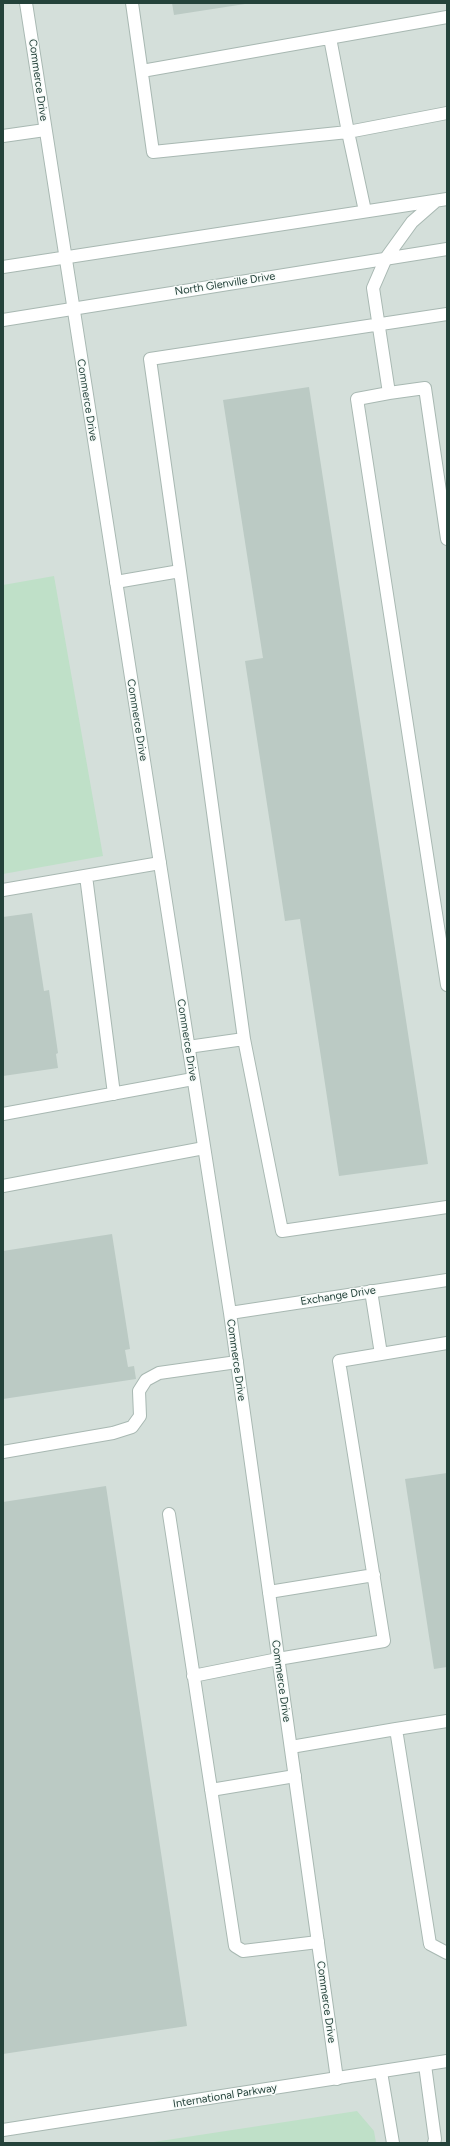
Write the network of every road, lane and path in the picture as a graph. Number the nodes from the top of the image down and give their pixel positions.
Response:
1 (26, 3) edge
2 (132, 3) edge
3 (447, 17) edge
4 (330, 38) junction
5 (142, 71) junction
6 (447, 113) edge
7 (45, 130) junction
8 (348, 132) junction
9 (3, 136) edge
10 (441, 200) edge
11 (366, 211) junction
12 (447, 249) edge
13 (64, 257) junction
14 (386, 258) junction
15 (3, 267) edge
16 (73, 309) junction
17 (447, 314) edge
18 (3, 320) edge
19 (379, 324) junction
20 (389, 393) junction
21 (447, 539) edge
22 (180, 571) junction
23 (116, 582) junction
24 (160, 864) junction
25 (86, 876) junction
26 (3, 890) edge
27 (447, 985) edge
28 (244, 1039) junction
29 (188, 1047) junction
30 (193, 1079) junction
31 (114, 1094) junction
32 (3, 1114) edge
33 (204, 1148) junction
34 (3, 1186) edge
35 (447, 1207) edge
36 (447, 1280) edge
37 (371, 1291) junction
38 (230, 1313) junction
39 (447, 1344) edge
40 (381, 1354) junction
41 (237, 1362) junction
42 (3, 1452) edge
43 (169, 1514) dead end
44 (374, 1575) junction
45 (269, 1592) junction
46 (278, 1659) junction
47 (193, 1676) junction
48 (447, 1722) edge
49 (396, 1729) junction
50 (291, 1747) junction
51 (295, 1776) junction
52 (211, 1790) junction
53 (318, 1942) junction
54 (447, 1953) edge
55 (447, 2061) edge
56 (425, 2065) junction
57 (381, 2072) junction
58 (337, 2079) junction
59 (3, 2130) edge
60 (393, 2143) edge
61 (434, 2143) edge

1 - 7 street, Commerce Drive
2 - 5 street
3 - 4 street
4 - 5 street
4 - 8 street
5 - 8 street
6 - 8 street
7 - 9 street
7 - 13 street, Commerce Drive
8 - 11 street
10 - 11 street
10 - 14 street
11 - 13 street
12 - 14 street, North Glenville Drive
13 - 15 street
13 - 16 street, Commerce Drive
14 - 16 street, North Glenville Drive
14 - 19 street
16 - 18 street, North Glenville Drive
16 - 23 street, Commerce Drive
17 - 19 street
19 - 20 street
19 - 22 street
20 - 21 street
20 - 27 street
22 - 23 street
22 - 28 street
23 - 24 street, Commerce Drive
24 - 25 street
24 - 29 street, Commerce Drive
25 - 26 street
25 - 31 street
28 - 29 street
28 - 35 street
29 - 30 street, Commerce Drive
30 - 31 street
30 - 33 street, Commerce Drive
31 - 32 street
33 - 34 street
33 - 38 street, Commerce Drive
36 - 37 street, Exchange Drive
37 - 38 street, Exchange Drive
37 - 40 street
38 - 41 street, Commerce Drive
39 - 40 street
40 - 44 street
41 - 42 street
41 - 45 street, Commerce Drive
43 - 47 street
44 - 45 street
44 - 46 street
45 - 46 street, Commerce Drive
46 - 47 street
46 - 50 street, Commerce Drive
47 - 52 street
48 - 49 street
49 - 50 street
49 - 54 street
50 - 51 street, Commerce Drive
51 - 52 street
51 - 53 street, Commerce Drive
52 - 53 street
53 - 58 street, Commerce Drive
55 - 56 street, International Parkway
56 - 57 street, International Parkway
56 - 61 street
57 - 58 street, International Parkway
57 - 60 street
58 - 59 street, International Parkway

